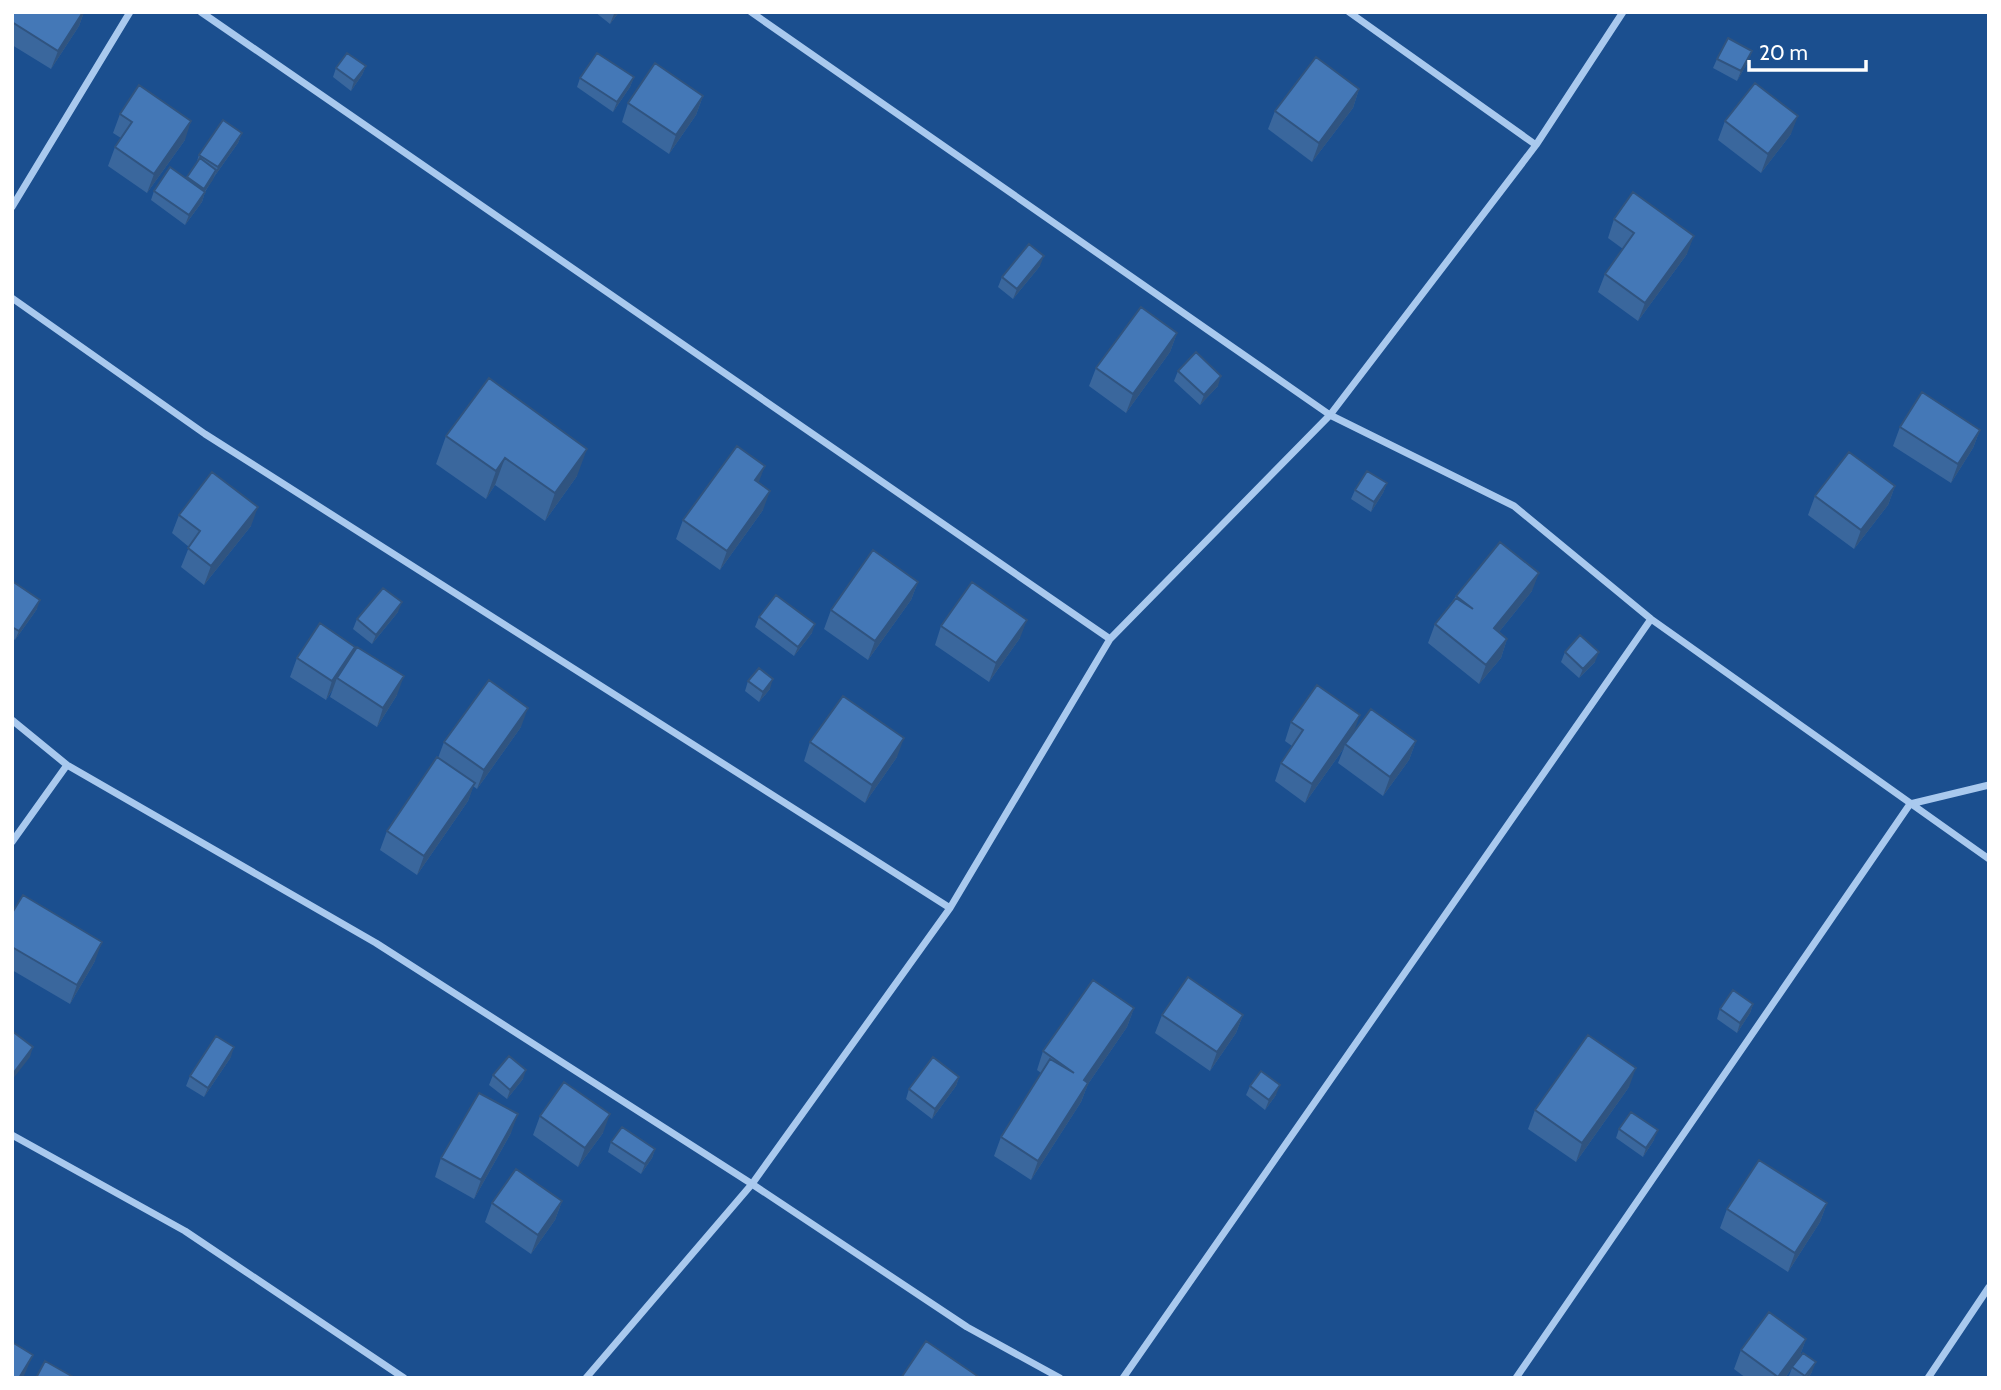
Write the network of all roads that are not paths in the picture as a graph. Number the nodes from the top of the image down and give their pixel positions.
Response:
1 (130, 12) edge
2 (201, 12) edge
3 (751, 12) edge
4 (1349, 12) edge
5 (1623, 12) edge
6 (1536, 145) junction
7 (12, 207) edge
8 (12, 298) edge
9 (1330, 415) junction
10 (1651, 619) junction
11 (1110, 639) junction
12 (12, 720) edge
13 (67, 765) junction
14 (1989, 785) edge
15 (1910, 804) junction
16 (12, 842) edge
17 (1989, 859) edge
18 (950, 908) junction
19 (12, 1135) edge
20 (752, 1184) junction
21 (1989, 1287) edge
22 (404, 1378) edge
23 (586, 1378) edge
24 (1060, 1378) edge
25 (1123, 1378) edge
26 (1516, 1378) edge
27 (1928, 1378) edge

1 - 7 street
2 - 11 street
3 - 9 street
4 - 6 street
5 - 6 street
6 - 9 street
8 - 18 street
9 - 10 street
9 - 11 street
10 - 15 street
10 - 25 street
11 - 18 street
12 - 13 street
13 - 16 street
13 - 20 street
14 - 15 street
15 - 17 street
15 - 26 street
18 - 20 street
19 - 22 street
20 - 23 street
20 - 24 street
21 - 27 street

